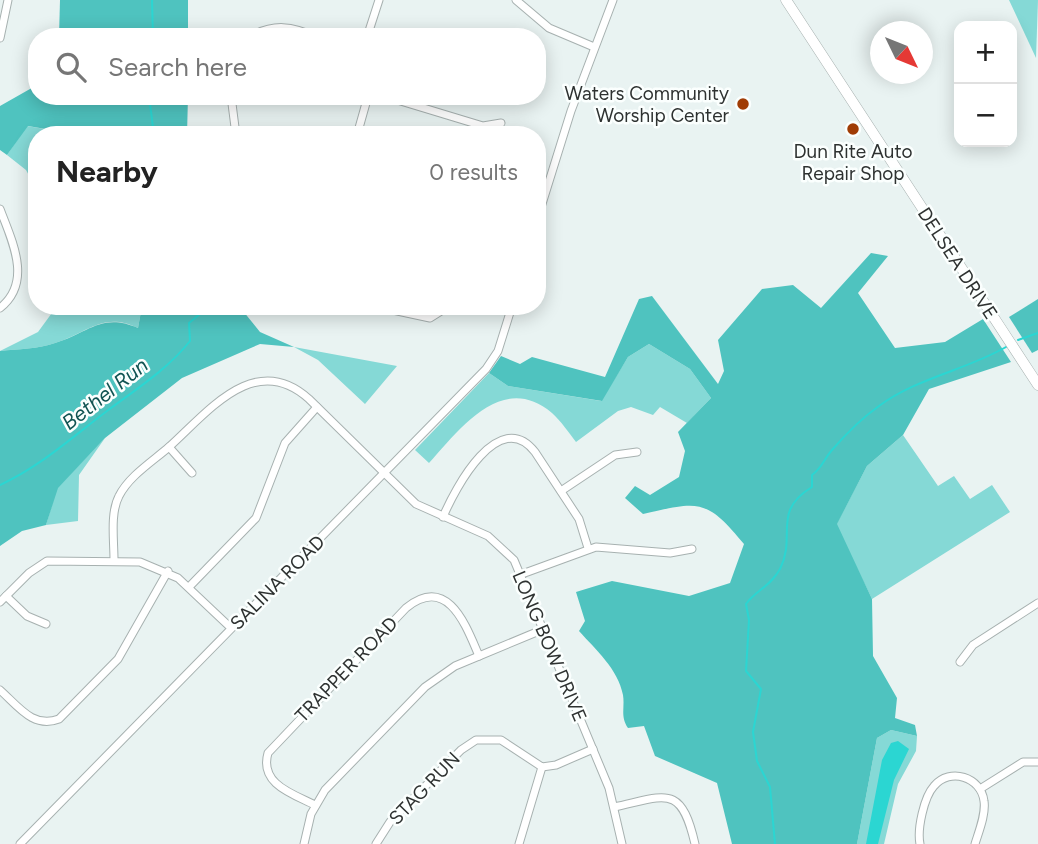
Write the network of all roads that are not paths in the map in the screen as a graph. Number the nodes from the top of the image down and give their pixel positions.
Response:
1 (8, 0) edge
2 (379, 0) edge
3 (516, 0) edge
4 (613, 0) edge
5 (786, 0) edge
6 (370, 28) edge
7 (0, 38) edge
8 (594, 47) junction
9 (231, 105) edge
10 (365, 105) edge
11 (414, 105) edge
12 (501, 123) dead end
13 (235, 126) edge
14 (360, 126) edge
15 (483, 126) edge
16 (483, 126) edge
17 (546, 193) edge
18 (0, 209) edge
19 (0, 307) edge
20 (416, 315) edge
21 (435, 315) edge
22 (509, 315) edge
23 (1038, 385) edge
24 (317, 408) junction
25 (169, 447) junction
26 (637, 452) dead end
27 (192, 473) dead end
28 (384, 473) junction
29 (561, 491) junction
30 (443, 517) junction
31 (588, 548) junction
32 (692, 549) dead end
33 (114, 560) junction
34 (167, 571) junction
35 (522, 574) junction
36 (189, 587) junction
37 (3, 599) edge
38 (1038, 603) edge
39 (46, 624) dead end
40 (231, 628) junction
41 (544, 629) junction
42 (479, 656) junction
43 (960, 662) dead end
44 (0, 690) edge
45 (593, 749) junction
46 (1037, 762) edge
47 (542, 766) junction
48 (980, 789) junction
49 (315, 805) junction
50 (614, 807) junction
51 (20, 844) edge
52 (304, 844) edge
53 (376, 844) edge
54 (519, 844) edge
55 (622, 844) edge
56 (695, 844) edge
57 (920, 844) edge
58 (975, 844) edge

1 - 7 street
2 - 6 street
3 - 8 street
4 - 8 street
5 - 23 main road, DELSEA DRIVE
8 - 17 street
9 - 13 street
10 - 14 street
11 - 15 street
12 - 16 street
18 - 19 street
20 - 21 street
22 - 28 street, SALINA ROAD
24 - 25 street, LONG BOW DRIVE
24 - 28 street, LONG BOW DRIVE
24 - 36 street
25 - 27 street
25 - 33 street, LONG BOW DRIVE
26 - 29 street
28 - 30 street, LONG BOW DRIVE
28 - 40 street, SALINA ROAD
29 - 30 street
29 - 31 street
30 - 35 street, LONG BOW DRIVE
31 - 32 street
31 - 35 street
33 - 34 street
33 - 37 street
34 - 36 street
34 - 44 street
35 - 41 street, LONG BOW DRIVE
36 - 40 street
37 - 39 street
38 - 43 street
40 - 51 street, SALINA ROAD
41 - 42 street
41 - 45 street, LONG BOW DRIVE
42 - 49 street
42 - 49 street, TRAPPER ROAD
45 - 47 street
45 - 50 street, LONG BOW DRIVE
46 - 48 street
47 - 53 street, STAG RUN
47 - 54 street
48 - 57 street
48 - 58 street
49 - 52 street
50 - 55 street, LONG BOW DRIVE
50 - 56 street

